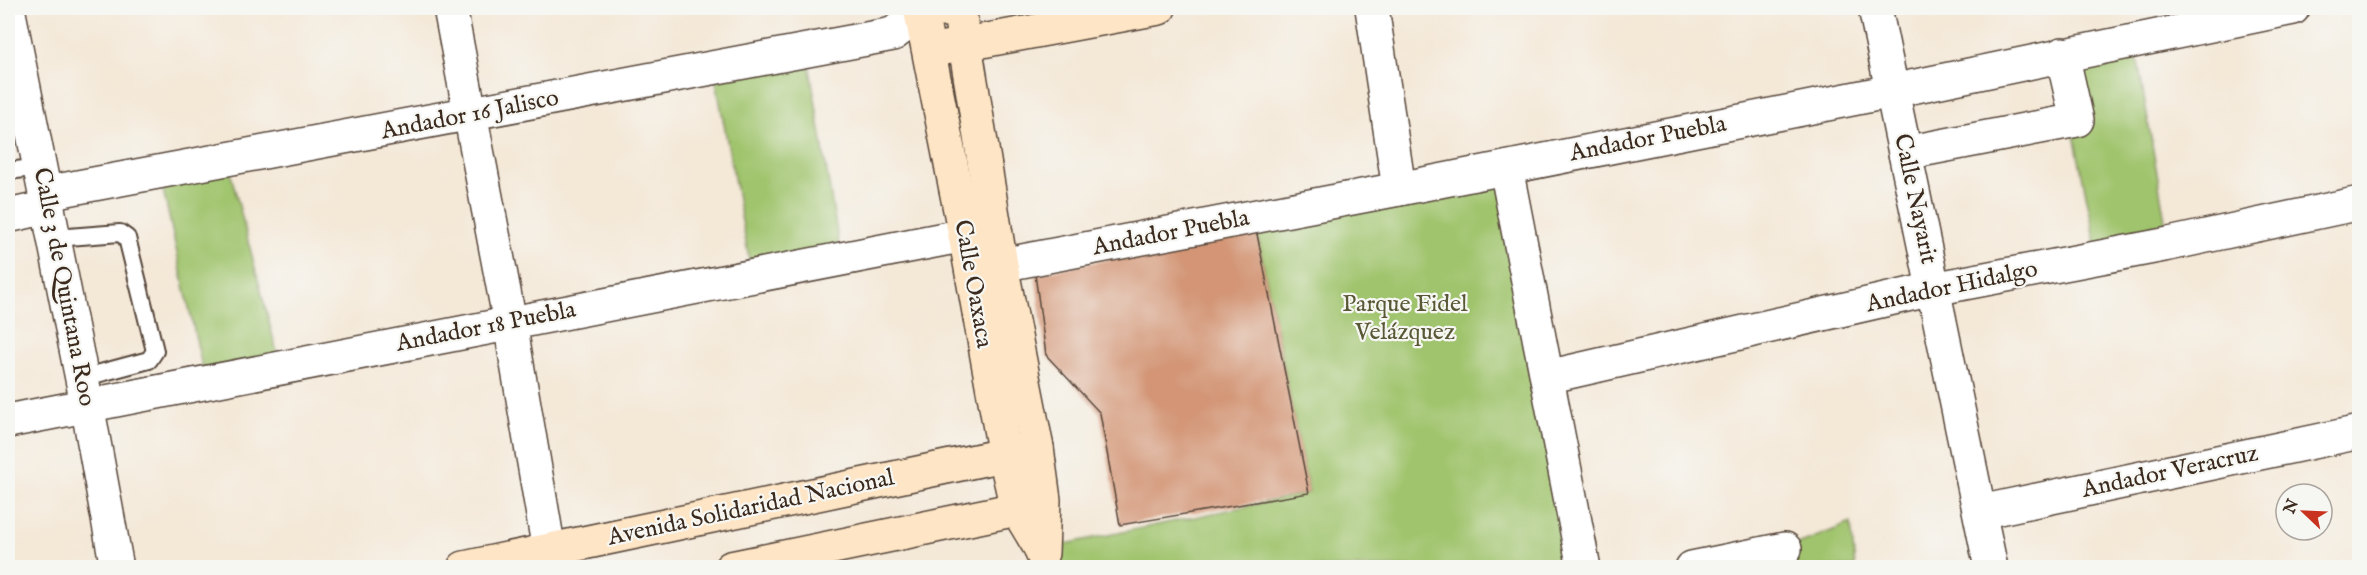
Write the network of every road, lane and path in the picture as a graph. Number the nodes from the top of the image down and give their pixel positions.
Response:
1 (450, 8) edge
2 (957, 8) edge
3 (1159, 8) edge
4 (1372, 8) edge
5 (1875, 8) edge
6 (2293, 8) edge
7 (8, 12) edge
8 (921, 13) junction
9 (893, 34) junction
10 (966, 44) junction
11 (929, 51) junction
12 (2062, 54) junction
13 (1892, 91) junction
14 (470, 115) junction
15 (1905, 153) junction
16 (1506, 168) junction
17 (8, 171) edge
18 (1399, 189) junction
19 (48, 201) junction
20 (2360, 203) edge
21 (8, 216) edge
22 (965, 235) junction
23 (1001, 265) junction
24 (1933, 289) junction
25 (510, 323) junction
26 (1547, 377) junction
27 (85, 391) junction
28 (8, 421) edge
29 (2360, 432) edge
30 (1037, 448) junction
31 (1005, 456) junction
32 (1030, 505) junction
33 (1980, 512) junction
34 (1785, 549) dead end
35 (550, 558) edge
36 (1042, 558) edge
37 (117, 567) edge
38 (464, 567) edge
39 (731, 567) edge
40 (1584, 567) edge
41 (1692, 567) edge
42 (1991, 567) edge

1 - 14 street
2 - 8 main road
2 - 10 main road, Calle Oaxaca
3 - 10 main road
4 - 18 street
5 - 13 street, Calle Nayarit
6 - 12 street, Andador Puebla
7 - 19 street, Calle 3 de Quintana Roo
8 - 9 street, Andador 16 Jalisco
8 - 11 main road, Calle Oaxaca
9 - 11 street
9 - 14 street, Andador 16 Jalisco
10 - 11 main road
10 - 23 main road, Calle Oaxaca
11 - 22 main road, Calle Oaxaca
12 - 13 street, Andador Puebla
12 - 15 street
13 - 15 street, Calle Nayarit
13 - 16 street, Andador Puebla
14 - 19 street, Andador 16 Jalisco
14 - 25 street
15 - 24 street, Calle Nayarit
16 - 18 street, Andador Puebla
16 - 26 street
17 - 19 lane
18 - 23 street, Andador Puebla
19 - 21 street, Andador 16 Jalisco
19 - 27 street, Calle 3 de Quintana Roo
19 - 27 lane
20 - 24 street, Andador Hidalgo
22 - 25 street, Andador 18 Puebla
22 - 31 main road, Calle Oaxaca
23 - 30 main road, Calle Oaxaca
24 - 26 street, Andador Hidalgo
24 - 33 street, Calle Nayarit
25 - 27 street, Andador 18 Puebla
25 - 35 street
26 - 40 street
27 - 28 street, Andador 18 Puebla
27 - 37 street, Calle 3 de Quintana Roo
29 - 33 street, Andador Veracruz
30 - 31 main road, Avenida Solidaridad Nacional
30 - 32 main road, Calle Oaxaca
31 - 32 main road, Calle Oaxaca
31 - 35 main road, Avenida Solidaridad Nacional
32 - 36 main road, Calle Oaxaca
32 - 39 main road
33 - 42 street, Calle Nayarit
34 - 41 street
35 - 38 main road, Avenida Solidaridad Nacional

